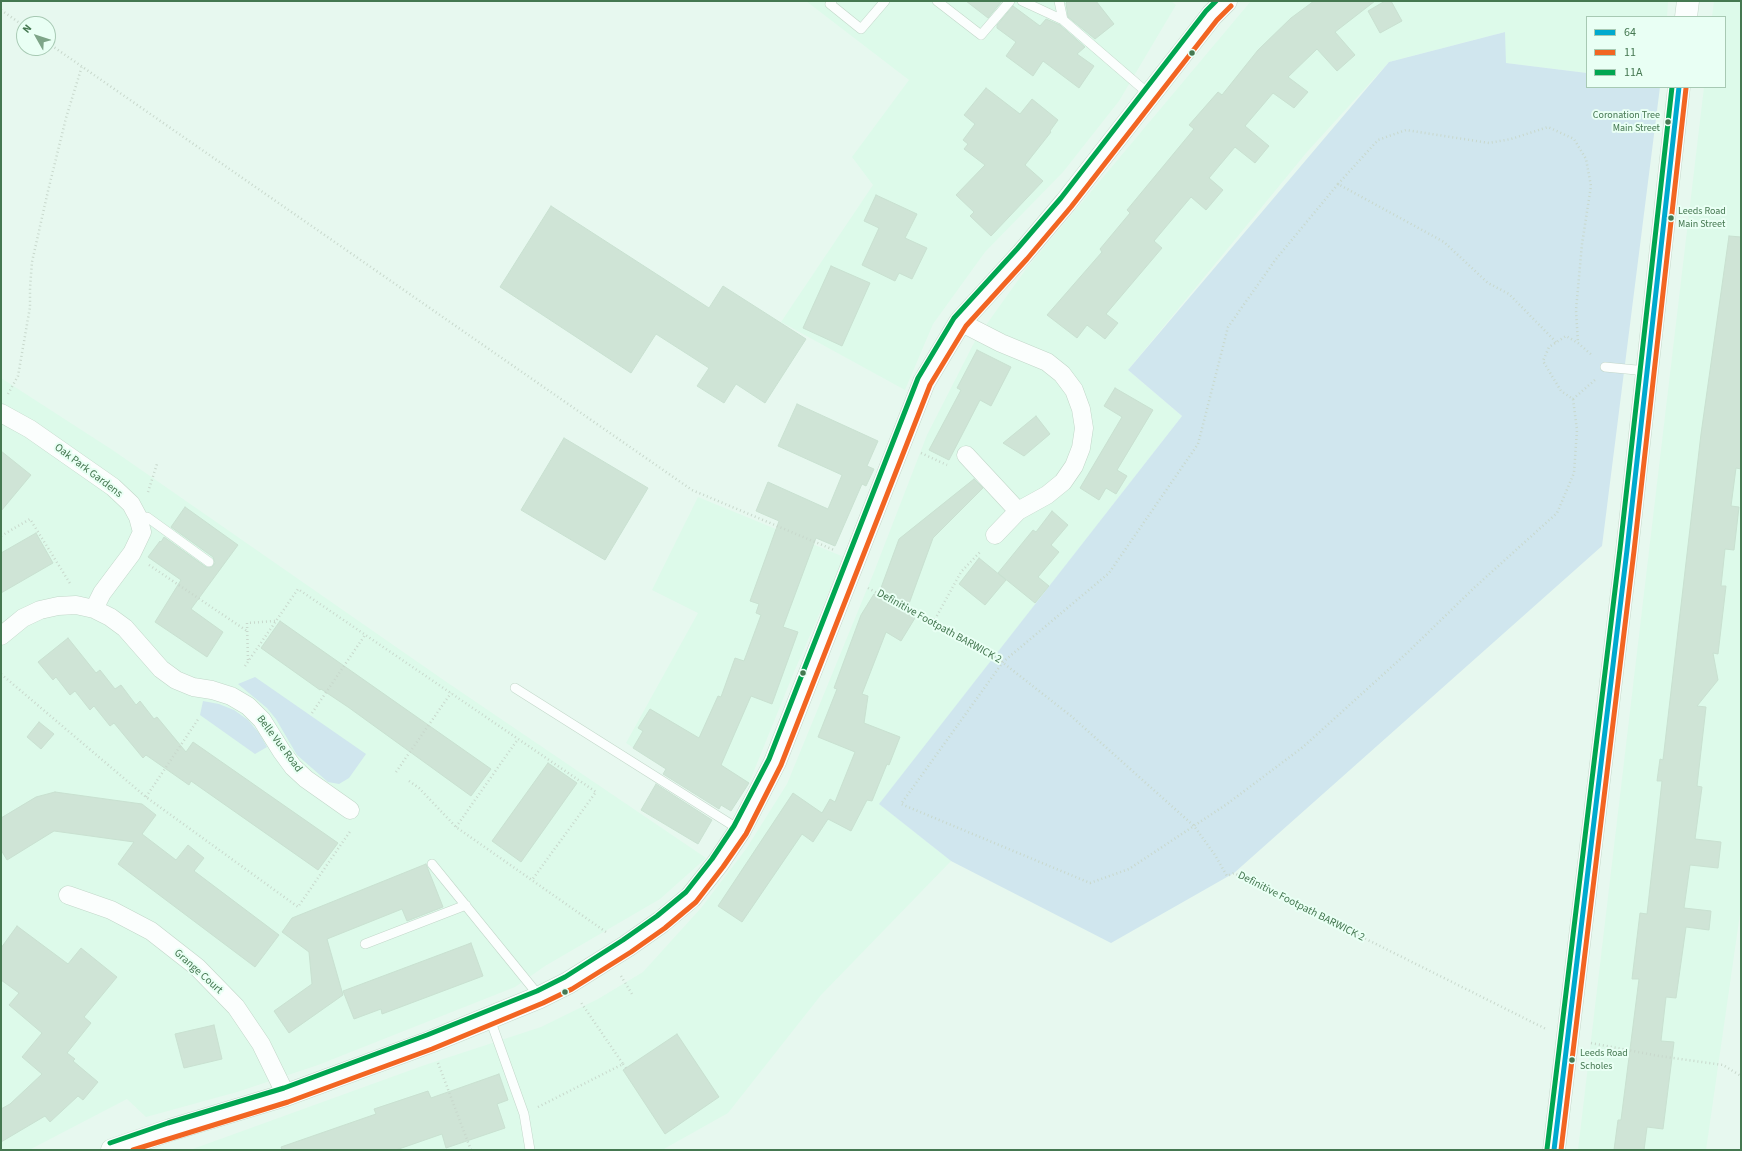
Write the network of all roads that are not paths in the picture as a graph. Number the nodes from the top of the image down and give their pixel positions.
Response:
1 (832, 1) edge
2 (885, 1) edge
3 (937, 1) edge
4 (1010, 1) edge
5 (1022, 1) edge
6 (1059, 1) edge
7 (1226, 1) edge
8 (1688, 1) edge
9 (1686, 16) edge
10 (1063, 20) junction
11 (1679, 88) edge
12 (1151, 96) junction
13 (960, 322) junction
14 (1608, 367) road end
15 (1647, 371) junction
16 (1, 413) edge
17 (966, 455) road end
18 (1018, 511) junction
19 (142, 532) junction
20 (995, 535) road end
21 (209, 562) dead end
22 (89, 608) junction
23 (1, 636) edge
24 (515, 688) dead end
25 (352, 818) road end
26 (740, 830) junction
27 (432, 864) dead end
28 (68, 895) dead end
29 (466, 905) junction
30 (365, 944) dead end
31 (540, 997) junction
32 (490, 1019) junction
33 (286, 1095) junction
34 (112, 1150) edge
35 (530, 1150) edge
36 (1554, 1150) edge

1 - 2 lane
3 - 4 lane
5 - 10 lane
6 - 10 lane
7 - 12 street
8 - 9 street
10 - 12 lane
11 - 15 street
12 - 13 street
13 - 18 street
13 - 26 street
14 - 15 lane
15 - 36 street
16 - 19 street, Oak Park Gardens
17 - 18 street
18 - 20 street
19 - 21 lane
19 - 22 street
22 - 23 street, Belle Vue Road
22 - 25 street, Belle Vue Road
24 - 26 lane
26 - 31 street
27 - 29 lane
28 - 33 street, Grange Court
29 - 30 lane
29 - 31 lane
31 - 32 street
32 - 33 street
32 - 35 lane
33 - 34 street

